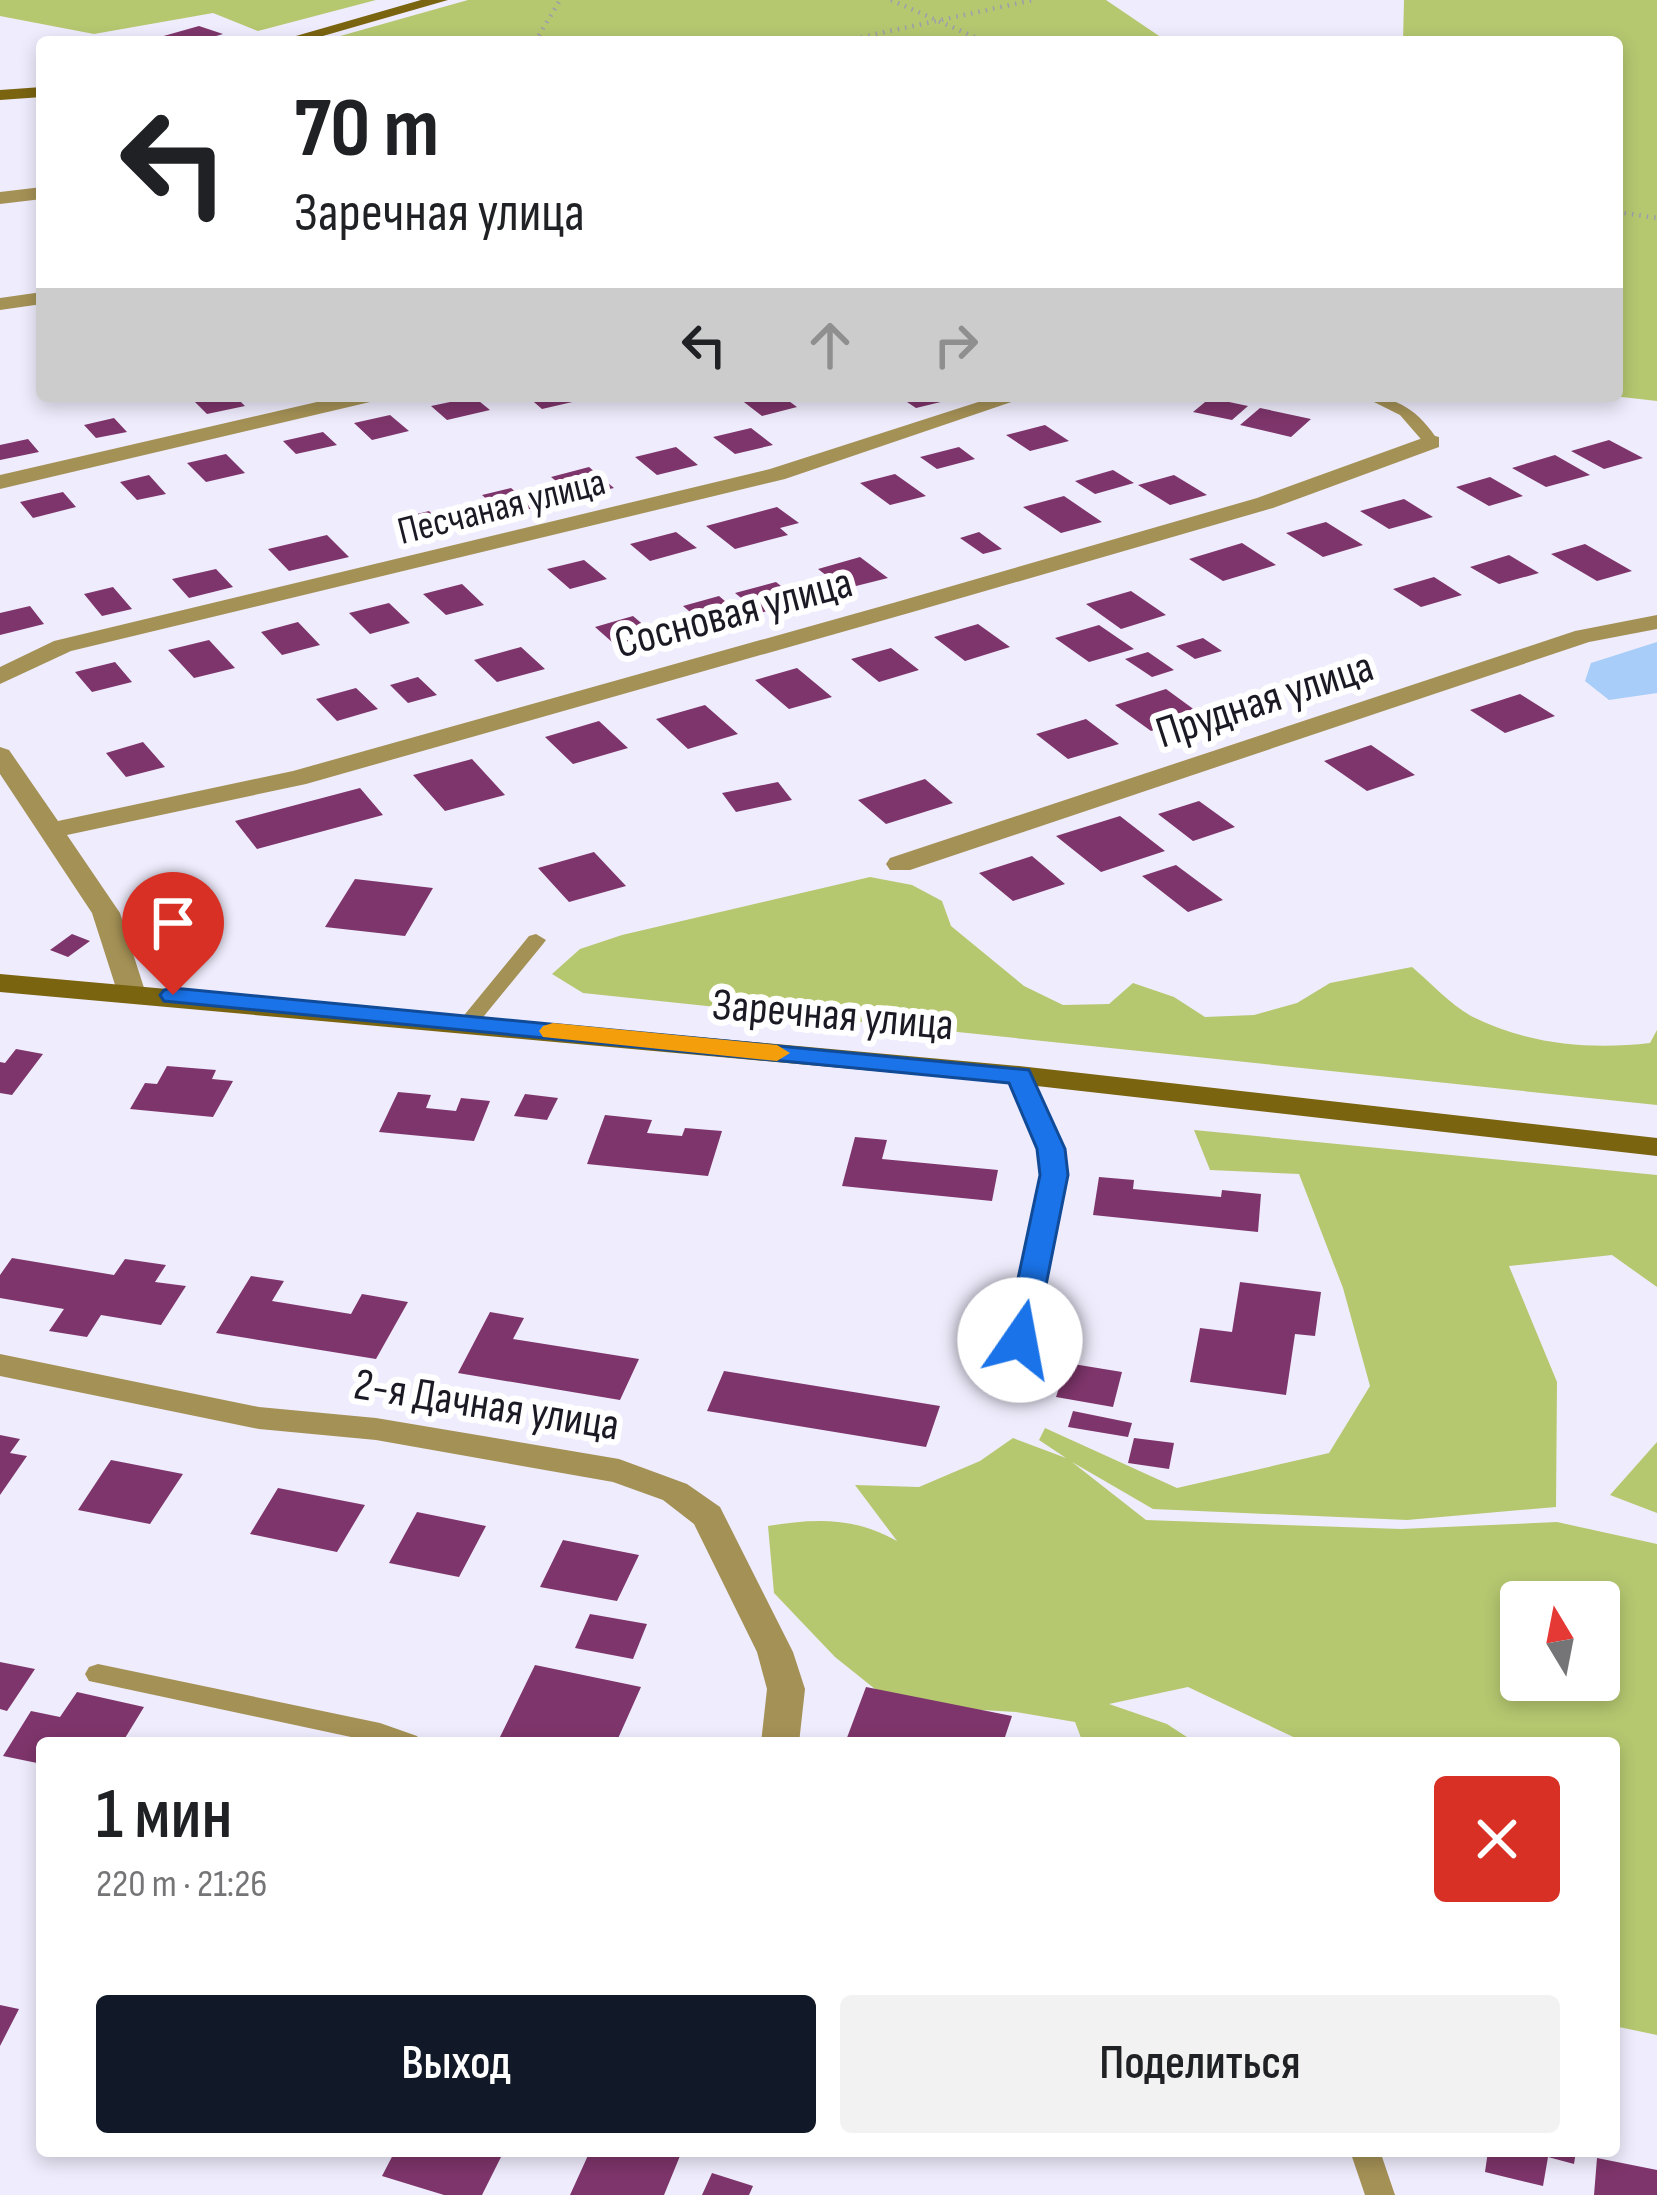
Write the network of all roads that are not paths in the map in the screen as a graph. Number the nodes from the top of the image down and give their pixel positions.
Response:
1 (440, 0) edge
2 (305, 36) edge
3 (36, 92) edge
4 (0, 94) edge
5 (36, 194) edge
6 (0, 198) edge
7 (36, 299) edge
8 (0, 304) edge
9 (344, 402) edge
10 (999, 402) edge
11 (1390, 402) edge
12 (1431, 442) joint
13 (0, 482) edge
14 (1657, 622) edge
15 (0, 677) edge
16 (0, 755) edge
17 (50, 831) junction
18 (900, 864) dead end
19 (536, 940) dead end
20 (0, 983) edge
21 (131, 992) junction
22 (467, 1023) junction
23 (1019, 1076) junction
24 (1657, 1147) edge
25 (1020, 1340) dead end
26 (0, 1365) edge
27 (98, 1674) dead end
28 (393, 1737) edge
29 (781, 1737) edge
30 (1367, 2157) edge
31 (1380, 2195) edge

1 - 2 main road
3 - 4 main road
5 - 6 street
7 - 8 street
9 - 13 street
10 - 15 street, Песчаная улица
11 - 12 lane
12 - 17 street, Сосновая улица
14 - 18 street, Прудная улица
16 - 17 street
17 - 21 street
19 - 22 lane
20 - 21 main road, Заречная улица
21 - 22 main road, Заречная улица
22 - 23 main road, Заречная улица
23 - 24 main road, Заречная улица
23 - 25 lane
26 - 29 street, 2-я Дачная улица
27 - 28 lane
30 - 31 lane

